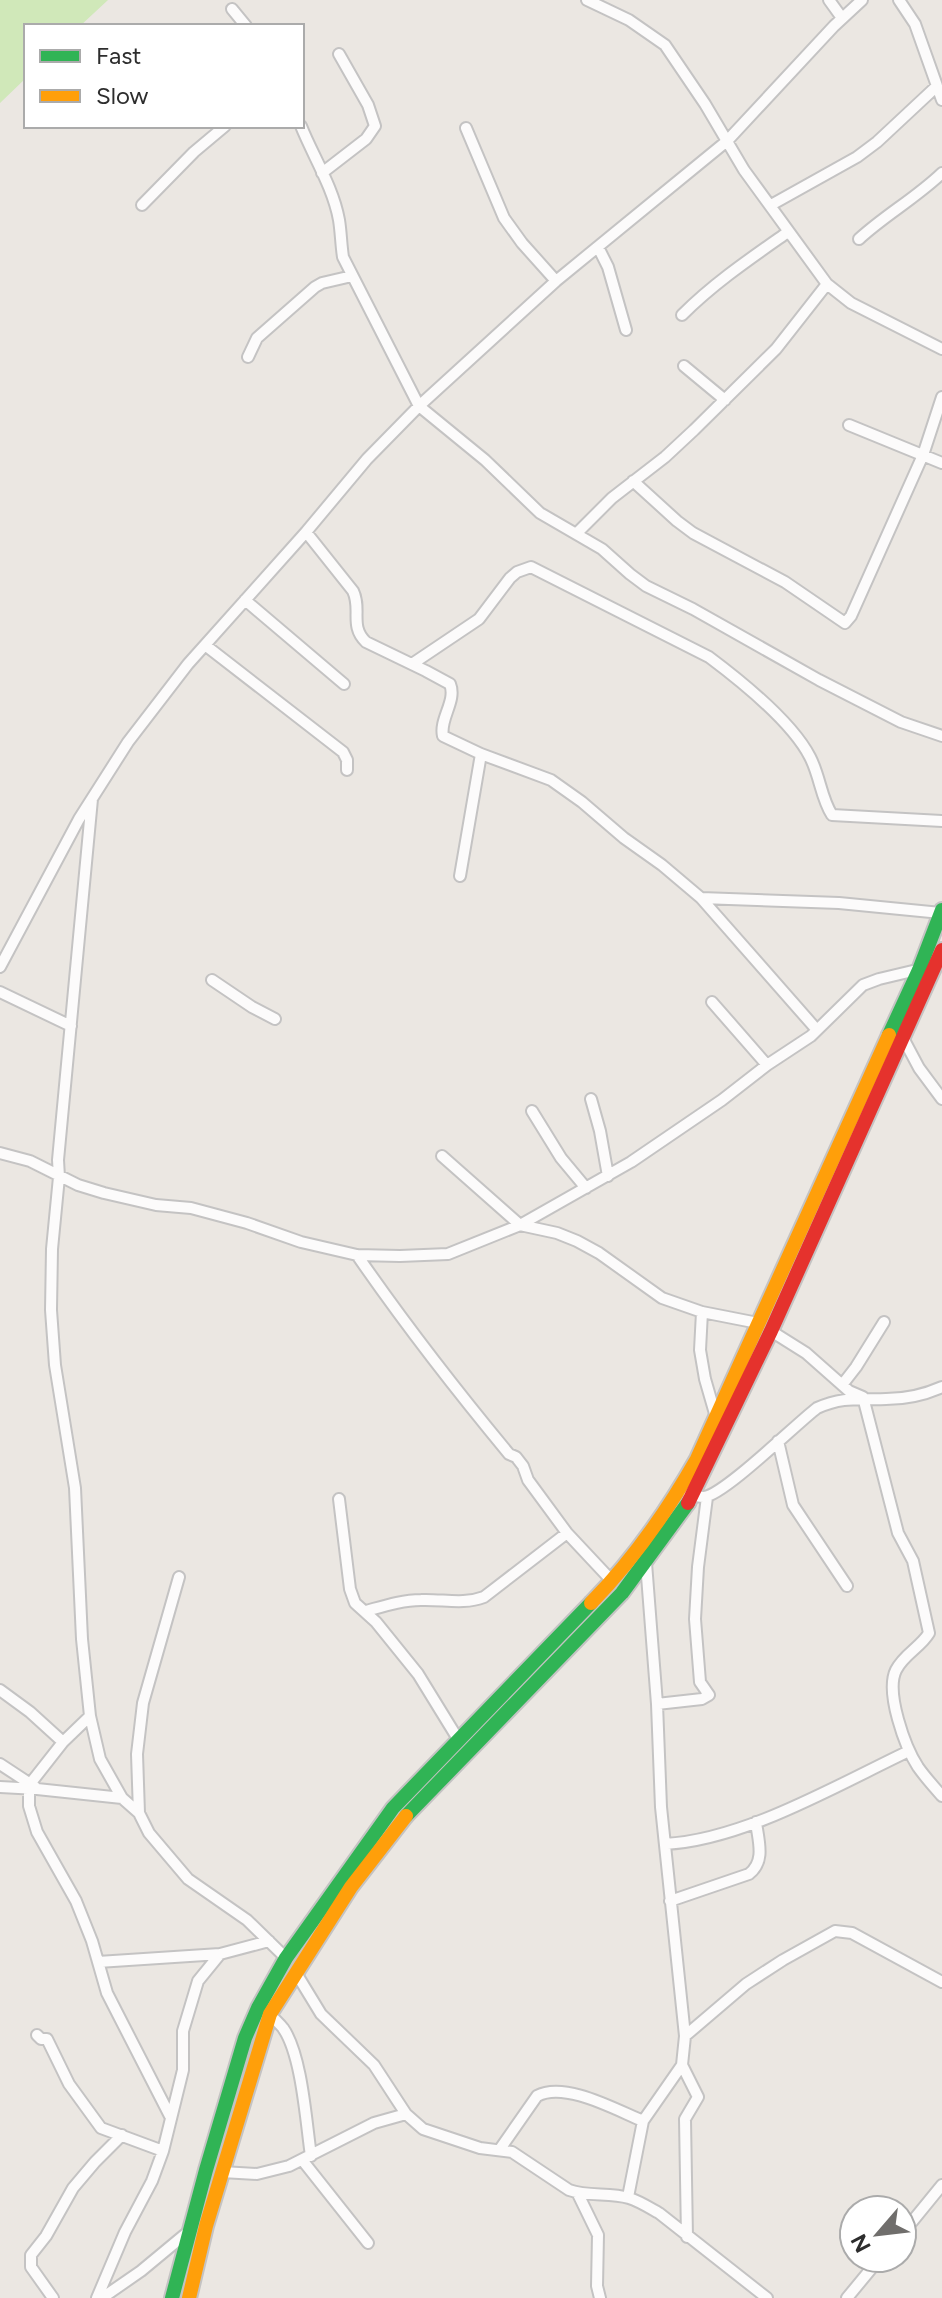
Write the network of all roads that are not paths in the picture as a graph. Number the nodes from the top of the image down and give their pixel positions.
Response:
1 (587, 0) edge
2 (829, 0) edge
3 (862, 0) edge
4 (899, 0) edge
5 (232, 9) dead end
6 (842, 18) junction
7 (244, 24) edge
8 (339, 54) dead end
9 (937, 86) junction
10 (942, 100) edge
11 (223, 128) edge
12 (302, 128) edge
13 (466, 128) dead end
14 (727, 141) junction
15 (322, 173) junction
16 (942, 173) edge
17 (142, 205) dead end
18 (771, 205) junction
19 (788, 232) junction
20 (859, 239) dead end
21 (598, 247) junction
22 (352, 276) junction
23 (556, 281) junction
24 (827, 284) junction
25 (682, 315) dead end
26 (626, 330) dead end
27 (942, 349) edge
28 (248, 357) dead end
29 (684, 366) dead end
30 (942, 397) edge
31 (725, 400) junction
32 (419, 406) junction
33 (849, 425) dead end
34 (923, 455) junction
35 (942, 463) edge
36 (633, 481) junction
37 (306, 532) junction
38 (577, 533) junction
39 (245, 600) junction
40 (205, 645) junction
41 (412, 664) junction
42 (344, 684) dead end
43 (942, 736) edge
44 (481, 754) junction
45 (347, 770) dead end
46 (92, 797) junction
47 (942, 821) edge
48 (460, 876) dead end
49 (701, 898) junction
50 (942, 912) edge
51 (940, 959) edge
52 (0, 967) edge
53 (919, 970) junction
54 (212, 980) dead end
55 (0, 992) edge
56 (712, 1002) dead end
57 (275, 1019) dead end
58 (71, 1026) junction
59 (817, 1030) junction
60 (902, 1036) junction
61 (767, 1065) junction
62 (591, 1099) dead end
63 (942, 1099) edge
64 (532, 1111) dead end
65 (0, 1153) edge
66 (442, 1156) dead end
67 (608, 1176) junction
68 (59, 1177) junction
69 (586, 1188) junction
70 (520, 1225) junction
71 (357, 1255) junction
72 (702, 1312) junction
73 (884, 1322) dead end
74 (765, 1327) junction
75 (842, 1385) junction
76 (942, 1387) edge
77 (863, 1397) junction
78 (716, 1417) junction
79 (778, 1441) junction
80 (694, 1493) junction
81 (339, 1499) dead end
82 (567, 1533) junction
83 (646, 1563) junction
84 (179, 1577) dead end
85 (612, 1581) junction
86 (847, 1586) dead end
87 (366, 1611) junction
88 (0, 1690) edge
89 (657, 1704) junction
90 (90, 1716) junction
91 (458, 1739) junction
92 (63, 1742) junction
93 (909, 1751) junction
94 (0, 1764) edge
95 (0, 1787) edge
96 (32, 1787) junction
97 (942, 1796) edge
98 (122, 1798) junction
99 (139, 1813) junction
100 (756, 1822) junction
101 (665, 1844) junction
102 (670, 1901) junction
103 (269, 1941) junction
104 (220, 1954) junction
105 (286, 1958) junction
106 (98, 1962) junction
107 (296, 1973) junction
108 (942, 1982) edge
109 (270, 2014) junction
110 (37, 2035) dead end
111 (685, 2036) junction
112 (682, 2065) junction
113 (406, 2114) junction
114 (170, 2116) junction
115 (643, 2121) junction
116 (122, 2135) junction
117 (500, 2149) junction
118 (163, 2151) junction
119 (307, 2159) junction
120 (222, 2172) junction
121 (942, 2185) edge
122 (578, 2194) junction
123 (628, 2197) junction
124 (918, 2214) edge
125 (190, 2231) junction
126 (687, 2237) junction
127 (368, 2243) dead end
128 (867, 2274) edge
129 (190, 2297) edge
130 (53, 2298) edge
131 (100, 2298) edge
132 (172, 2298) edge
133 (600, 2298) edge
134 (767, 2298) edge
135 (847, 2298) edge

1 - 14 street
2 - 6 street
3 - 6 street
4 - 9 street
5 - 7 street
6 - 14 street
8 - 15 street
9 - 10 street
9 - 18 street
11 - 17 street
12 - 15 street
13 - 23 street
14 - 18 street
14 - 21 street
15 - 22 street
16 - 20 street
18 - 19 street
19 - 24 street
19 - 25 street
21 - 23 street
21 - 26 street
22 - 28 street
22 - 32 street
23 - 32 street
24 - 27 street
24 - 31 street
29 - 31 street
30 - 34 street
31 - 36 street
32 - 37 street
32 - 38 street
33 - 34 street
34 - 35 street
34 - 36 street
36 - 38 street
37 - 39 street
37 - 41 street
38 - 43 street
39 - 40 street
39 - 42 street
40 - 45 street
40 - 46 street
41 - 44 street
41 - 47 street
44 - 48 street
44 - 49 street
46 - 52 street
46 - 58 street
49 - 50 street
49 - 59 street
50 - 53 street
51 - 53 street
51 - 60 street
53 - 59 street
53 - 74 street
54 - 57 street
55 - 58 street
56 - 61 street
58 - 68 street
59 - 61 street
60 - 63 street
60 - 74 street
61 - 67 street
62 - 67 street
64 - 69 street
65 - 68 street
66 - 70 street
67 - 69 street
68 - 71 street
68 - 90 street
69 - 70 street
70 - 71 street
70 - 72 street
71 - 82 street
72 - 74 street
72 - 78 street
73 - 75 street
74 - 75 street
74 - 78 street
74 - 80 street
75 - 77 street
76 - 77 street
77 - 79 street
77 - 93 street
78 - 80 street
79 - 80 street
79 - 86 street
80 - 83 street
80 - 85 street
80 - 89 street
81 - 87 street
82 - 85 street
82 - 87 street
83 - 89 street
83 - 107 street
84 - 99 street
85 - 91 street
87 - 91 street
88 - 92 street
89 - 101 street
90 - 92 street
90 - 98 street
91 - 105 street
92 - 96 street
93 - 97 street
93 - 100 street
94 - 96 street
95 - 96 street
96 - 98 street
96 - 106 street
98 - 99 street
99 - 103 street
100 - 101 street
100 - 102 street
101 - 102 street
102 - 111 street
103 - 104 street
103 - 105 street
104 - 106 street
104 - 114 street
105 - 125 street
106 - 114 street
107 - 109 street
107 - 113 street
108 - 111 street
109 - 119 street
109 - 120 street
110 - 116 street
111 - 112 street
112 - 115 street
112 - 126 street
113 - 117 street
113 - 119 street
114 - 118 street
115 - 117 street
115 - 123 street
116 - 118 street
116 - 130 street
117 - 122 street
118 - 131 street
119 - 120 street
119 - 127 street
120 - 129 street
121 - 124 street
122 - 123 street
122 - 133 street
123 - 126 street
125 - 131 street
125 - 132 street
126 - 134 street
128 - 135 street

